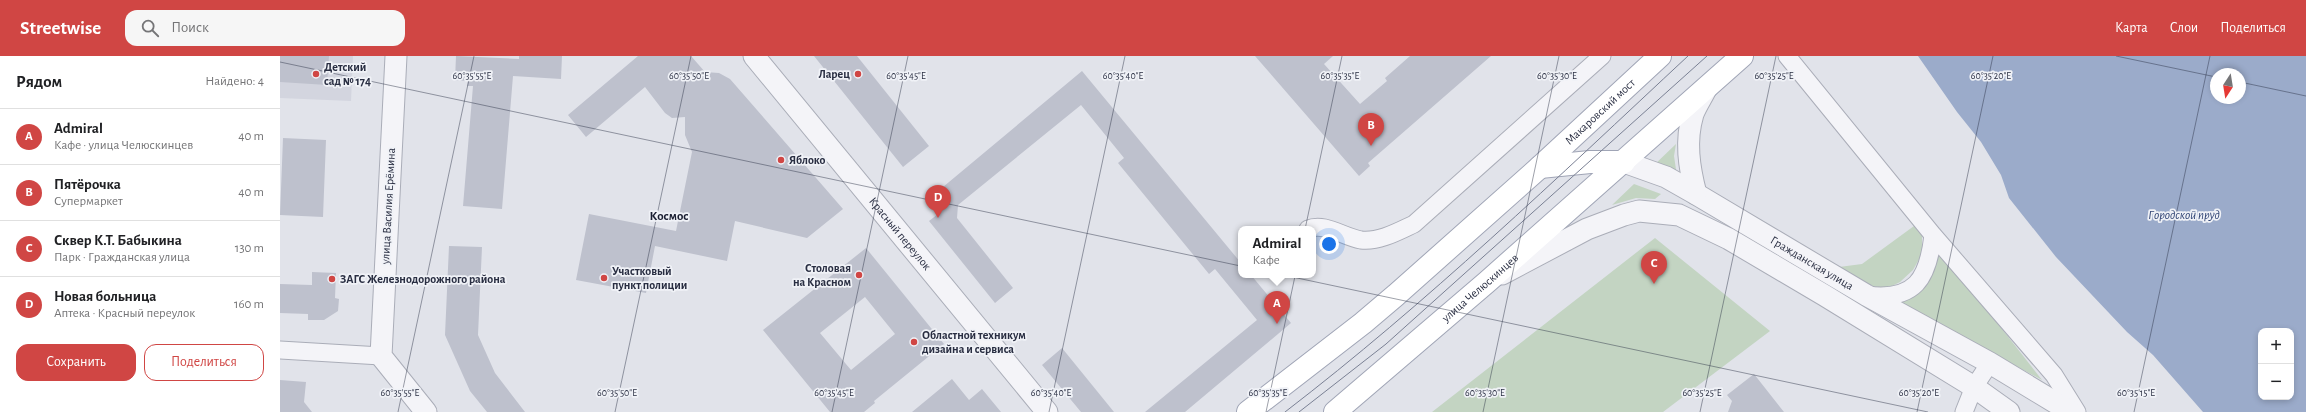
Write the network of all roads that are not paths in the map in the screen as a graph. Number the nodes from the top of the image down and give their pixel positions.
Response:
1 (396, 56) edge
2 (754, 56) edge
3 (1602, 56) edge
4 (1660, 56) edge
5 (1742, 56) edge
6 (1787, 56) edge
7 (1709, 87) junction
8 (1624, 162) junction
9 (1540, 168) junction
10 (1696, 194) junction
11 (1316, 226) edge
12 (1933, 235) junction
13 (1487, 282) junction
14 (1866, 295) junction
15 (280, 350) edge
16 (381, 356) junction
17 (1990, 363) junction
18 (1974, 387) junction
19 (426, 412) edge
20 (1046, 412) edge
21 (1248, 412) edge
22 (1335, 412) edge
23 (1964, 412) edge
24 (2009, 412) edge
25 (2071, 412) edge
26 (2077, 412) edge

1 - 16 street, улица Василия Ерёмина
2 - 20 street, Красный переулок
3 - 11 street
4 - 9 main road, Макаровский мост
5 - 7 main road
6 - 12 street
7 - 8 main road
7 - 10 street
8 - 9 main road, Гражданская улица
8 - 10 street, Гражданская улица
8 - 13 main road, улица Челюскинцев
9 - 21 main road
10 - 14 street, Гражданская улица
12 - 14 street
12 - 26 street
13 - 18 street, Гражданская улица
13 - 22 main road, улица Челюскинцев
14 - 17 street, Гражданская улица
15 - 16 street
16 - 19 street
17 - 18 street
17 - 25 street, Гражданская улица
18 - 23 street
18 - 24 street, Гражданская улица

